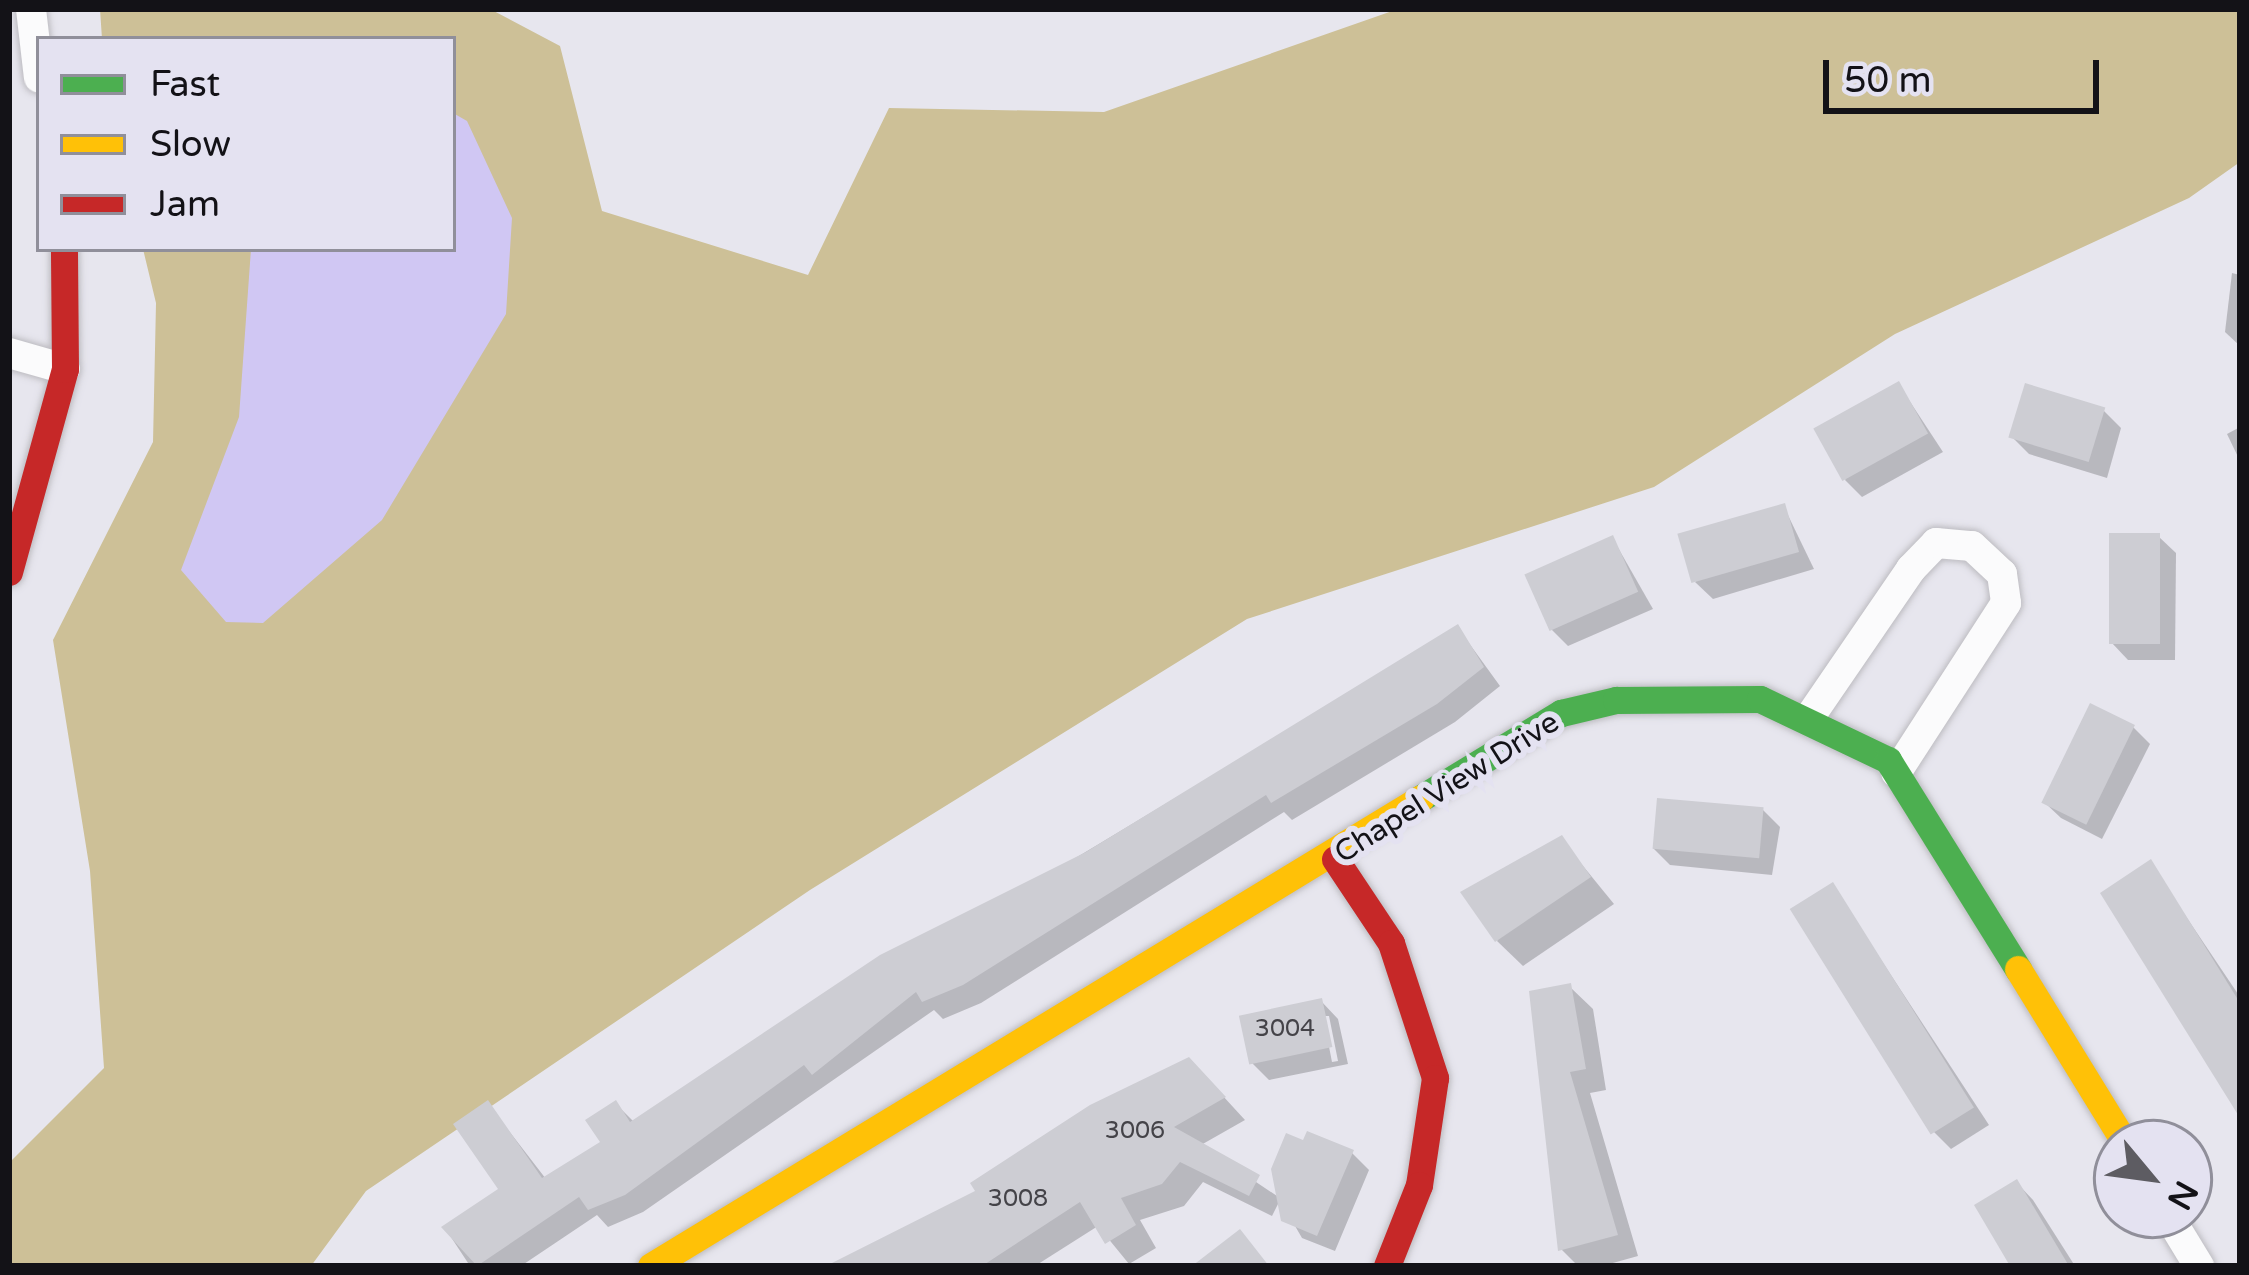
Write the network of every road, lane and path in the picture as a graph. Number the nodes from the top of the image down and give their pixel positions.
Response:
1 (31, 9) edge
2 (36, 52) edge
3 (64, 252) edge
4 (9, 353) edge
5 (65, 368) junction
6 (9, 572) edge
7 (1809, 718) junction
8 (1896, 773) junction
9 (1335, 859) junction
10 (2110, 1119) edge
11 (2183, 1239) edge
12 (1397, 1263) edge
13 (651, 1266) edge
14 (2199, 1266) edge

1 - 2 street
3 - 5 street
4 - 5 street
5 - 6 street
7 - 8 street, Chapel View Drive
7 - 8 street
7 - 9 street, Chapel View Drive
8 - 10 street, Chapel View Drive
9 - 12 street
9 - 13 street, Chapel View Drive
11 - 14 street

